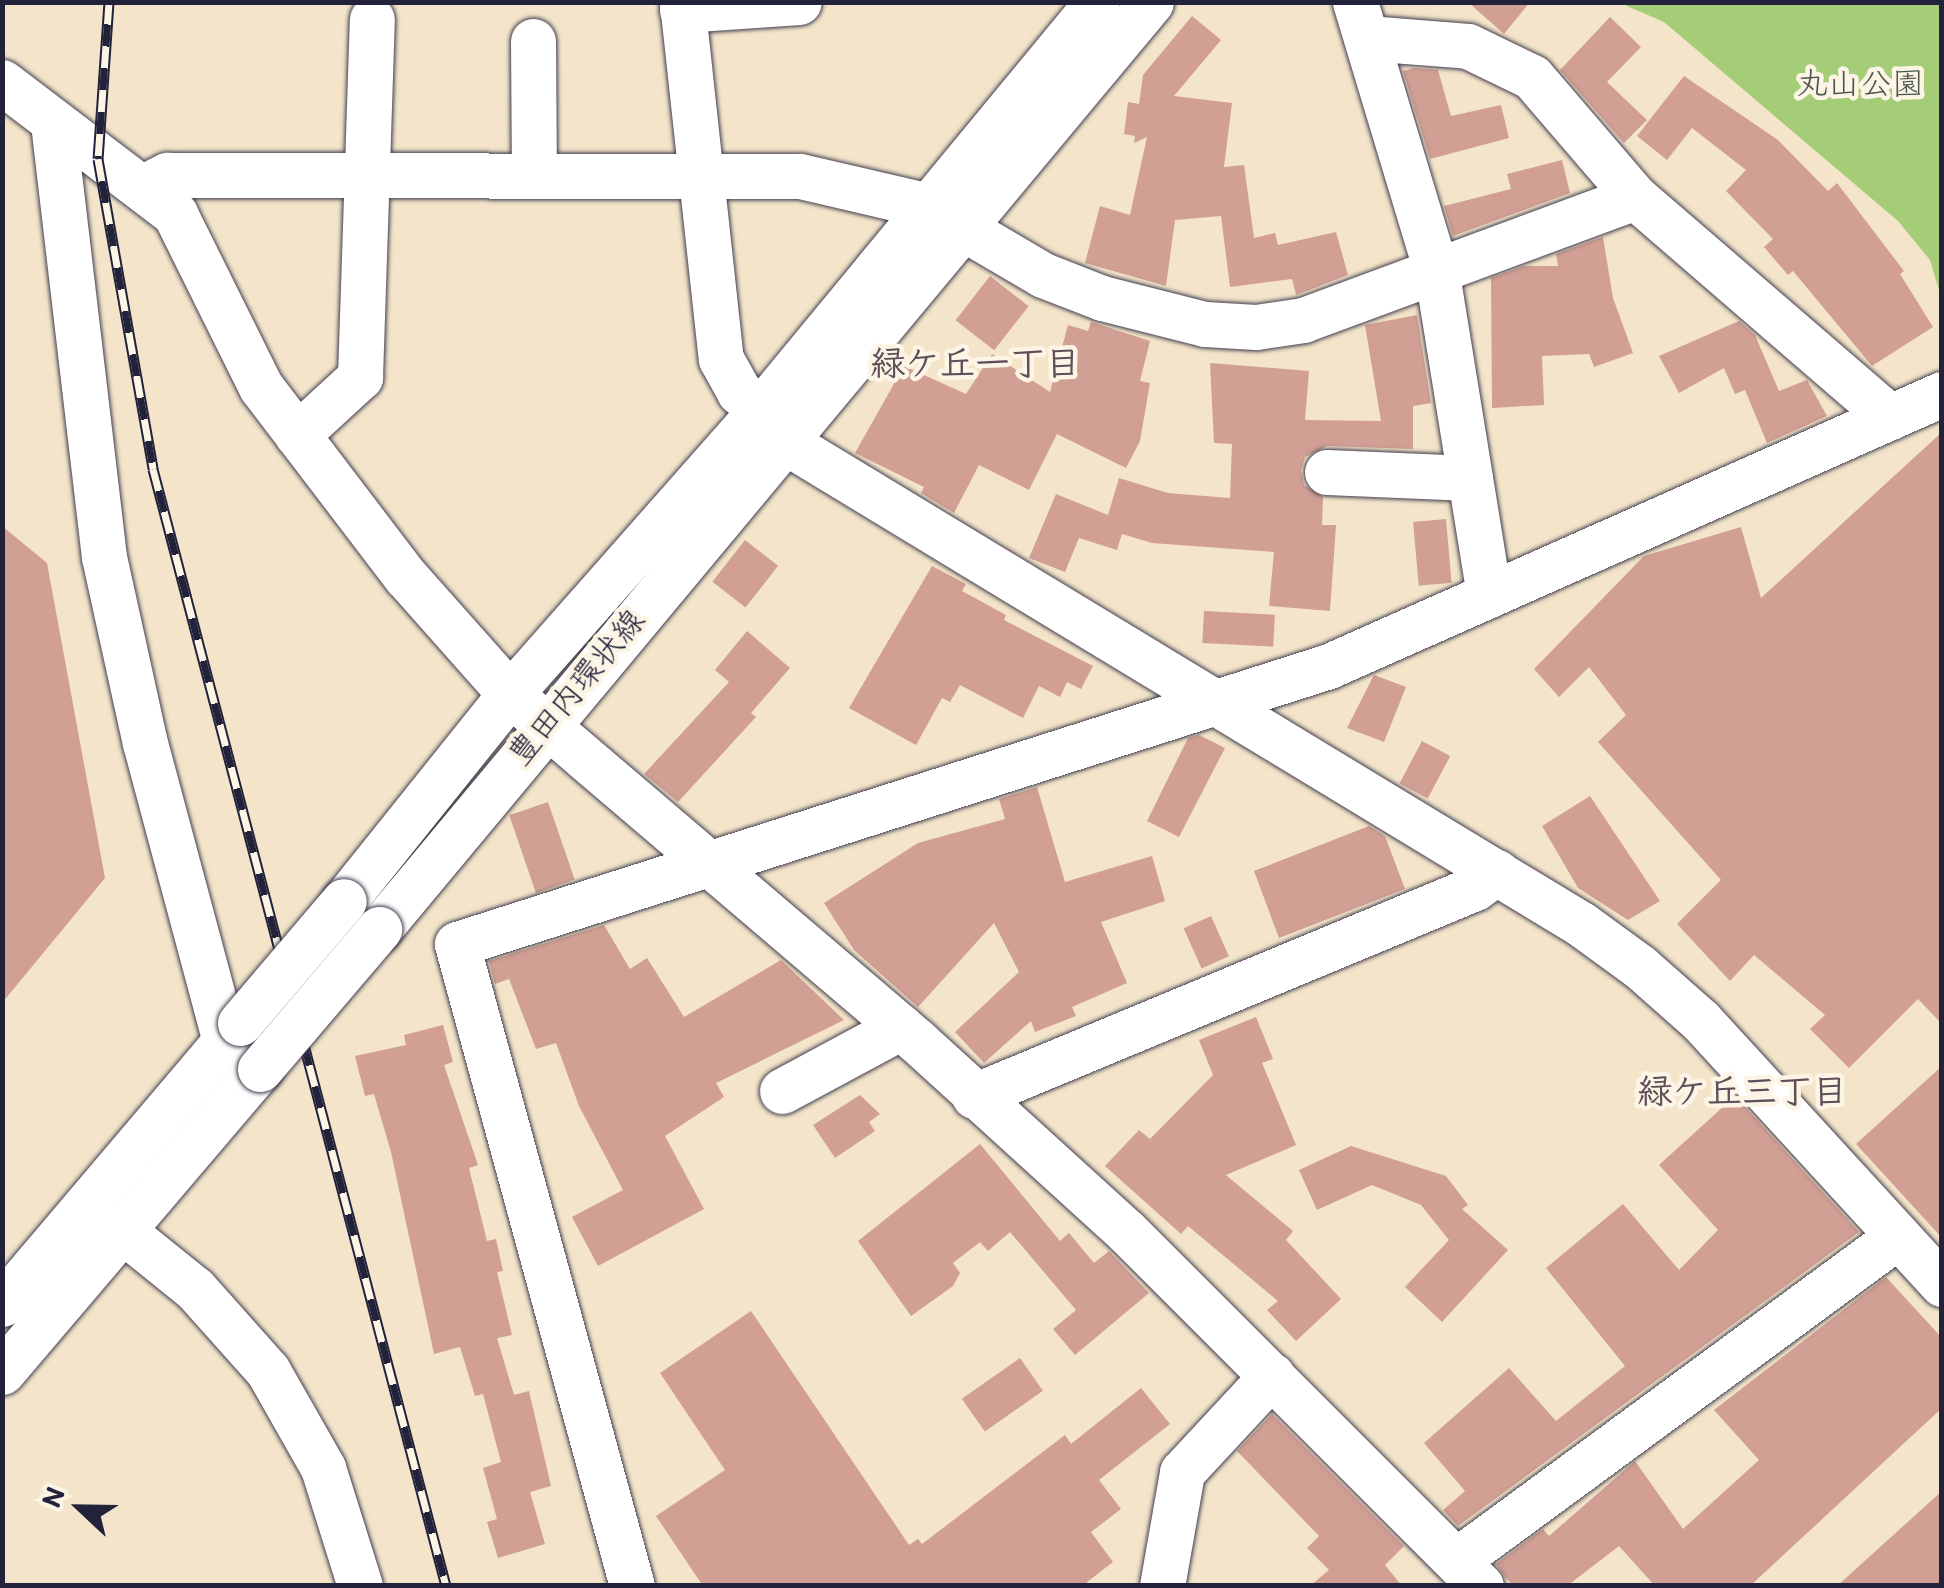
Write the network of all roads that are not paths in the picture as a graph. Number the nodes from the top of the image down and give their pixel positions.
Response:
1 (799, 2) edge
2 (1097, 2) edge
3 (1151, 2) edge
4 (682, 6) edge
5 (372, 19) dead end
6 (1361, 20) edge
7 (533, 41) dead end
8 (2, 82) edge
9 (53, 122) junction
10 (366, 175) junction
11 (534, 175) junction
12 (699, 175) junction
13 (144, 186) junction
14 (1635, 197) junction
15 (946, 217) junction
16 (1436, 274) junction
17 (1942, 394) edge
18 (1890, 417) junction
19 (773, 424) junction
20 (296, 435) junction
21 (1327, 472) dead end
22 (1470, 478) junction
23 (1489, 595) junction
24 (510, 694) junction
25 (1217, 704) junction
26 (545, 723) junction
27 (706, 860) junction
28 (1496, 872) junction
29 (901, 1027) junction
30 (232, 1032) junction
31 (782, 1091) dead end
32 (974, 1096) junction
33 (123, 1231) junction
34 (1898, 1236) junction
35 (1942, 1284) edge
36 (2, 1304) edge
37 (2, 1372) edge
38 (1272, 1374) junction
39 (1469, 1573) edge
40 (360, 1586) edge
41 (632, 1586) edge
42 (1162, 1586) edge

1 - 4 street
2 - 15 street, 豊田内環状線
3 - 15 street, 豊田内環状線
4 - 12 street
5 - 10 street
6 - 14 street
6 - 16 street
7 - 11 street
8 - 9 street
9 - 13 street
9 - 30 street
10 - 11 street
10 - 13 street
10 - 20 street
11 - 12 street
12 - 15 street
12 - 19 street
13 - 20 street
14 - 16 street
14 - 18 street
15 - 16 street
15 - 19 street, 豊田内環状線
16 - 22 street
17 - 18 street
18 - 23 street
19 - 24 street, 豊田内環状線
19 - 25 street
19 - 26 street, 豊田内環状線
20 - 24 street
21 - 22 street
22 - 23 street
23 - 25 street
24 - 26 street
24 - 30 street, 豊田内環状線, bridge
25 - 27 street
25 - 28 street
26 - 27 street
26 - 33 street, 豊田内環状線, bridge
27 - 29 street
27 - 41 street
28 - 32 street
28 - 34 street
29 - 31 street
29 - 32 street
30 - 36 street, 豊田内環状線
32 - 38 street
33 - 37 street, 豊田内環状線
33 - 40 street
34 - 35 street
34 - 39 street
38 - 39 street
38 - 42 street

